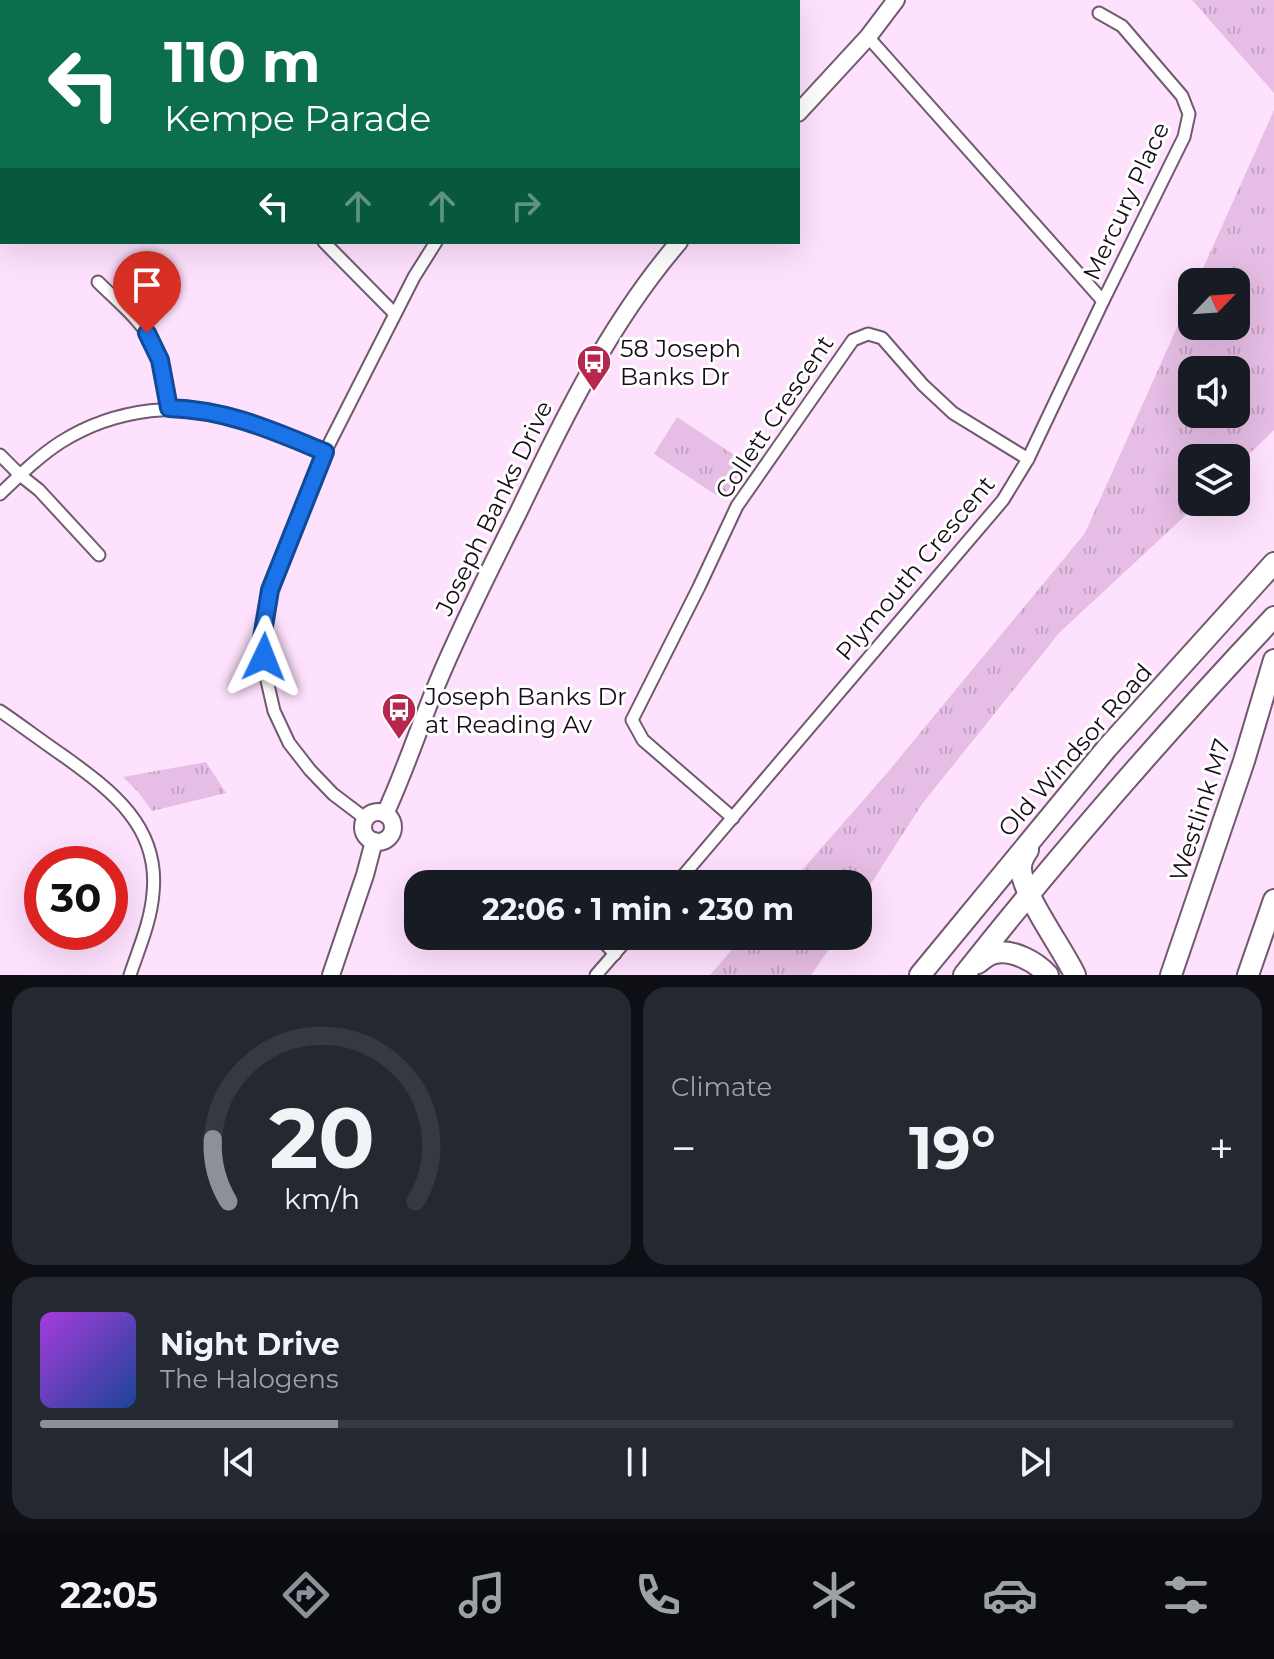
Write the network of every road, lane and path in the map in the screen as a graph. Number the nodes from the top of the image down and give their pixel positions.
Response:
1 (896, 0) edge
2 (1099, 13) dead end
3 (868, 37) junction
4 (800, 111) edge
5 (326, 244) edge
6 (435, 244) edge
7 (677, 244) edge
8 (98, 282) dead end
9 (1103, 301) junction
10 (395, 314) junction
11 (169, 408) junction
12 (325, 452) junction
13 (0, 455) edge
14 (1028, 459) junction
15 (20, 475) junction
16 (0, 494) edge
17 (99, 555) dead end
18 (1274, 563) edge
19 (1274, 617) edge
20 (1274, 660) edge
21 (0, 711) edge
22 (385, 814) junction
23 (733, 818) junction
24 (366, 819) junction
25 (1042, 826) junction
26 (374, 841) junction
27 (688, 870) edge
28 (1030, 895) junction
29 (1274, 900) edge
30 (611, 950) edge
31 (618, 950) edge
32 (615, 954) junction
33 (966, 972) edge
34 (130, 975) edge
35 (331, 975) edge
36 (596, 975) edge
37 (920, 975) edge
38 (1048, 975) edge
39 (1075, 975) edge
40 (1171, 975) edge
41 (1248, 975) edge

1 - 3 street
2 - 9 street, Mercury Place
3 - 4 street
3 - 9 street
5 - 10 street
6 - 10 street
7 - 22 street, Joseph Banks Drive
8 - 11 street
9 - 14 street, Plymouth Crescent
10 - 12 street
11 - 12 street
11 - 15 street
12 - 24 street
13 - 15 street
14 - 23 street, Plymouth Crescent
14 - 23 street, Collett Crescent
15 - 16 street
15 - 17 street
18 - 25 highway, Old Windsor Road
19 - 28 highway
20 - 40 highway, Westlink M7
21 - 34 street
22 - 24 street
22 - 26 street
23 - 27 street, Plymouth Crescent
24 - 26 street
25 - 28 highway
25 - 37 highway, Old Windsor Road
26 - 35 street
28 - 33 highway
28 - 39 highway
29 - 41 highway
30 - 32 street
31 - 32 street
32 - 36 street
33 - 38 highway

